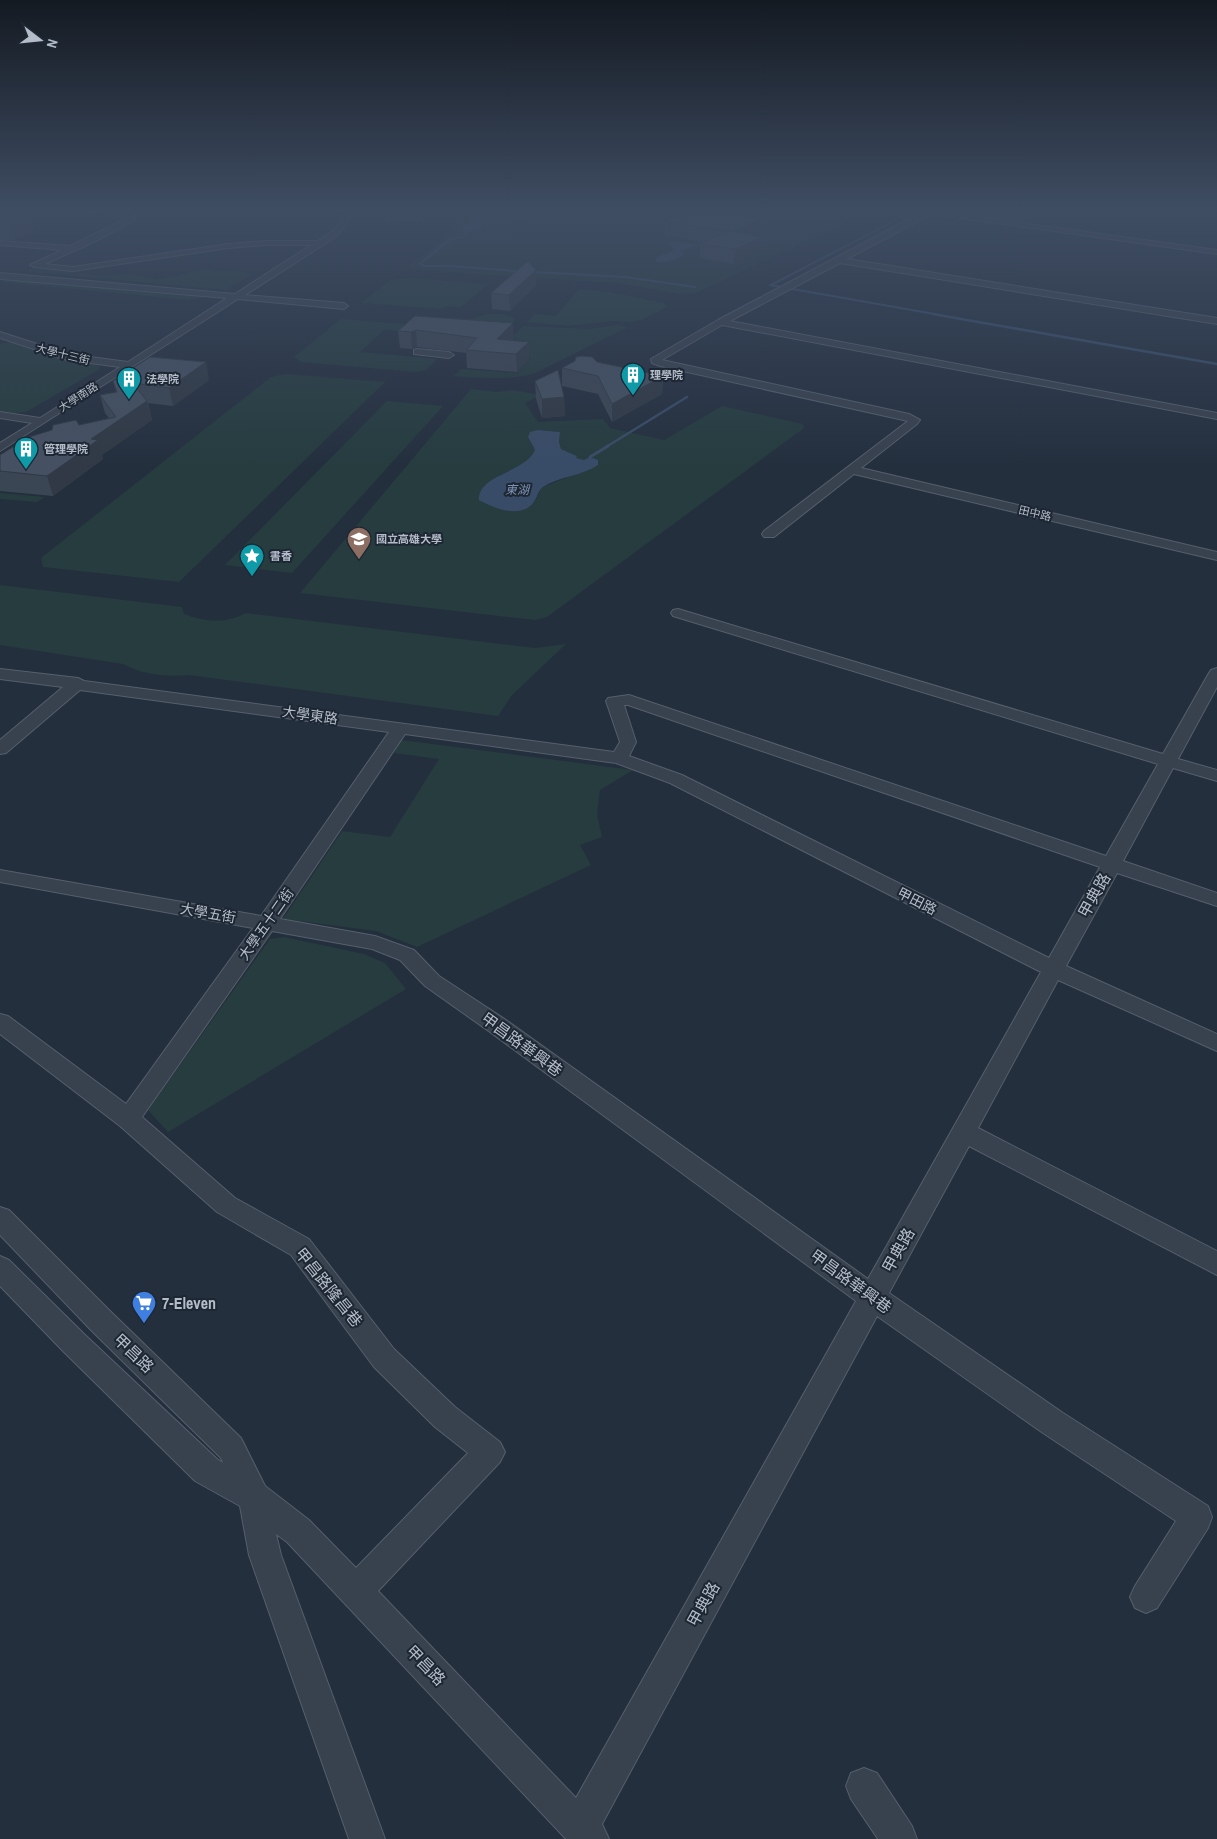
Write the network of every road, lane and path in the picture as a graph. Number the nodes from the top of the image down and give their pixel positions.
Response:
1 (168, 296) edge
2 (168, 296) edge
3 (232, 296) edge
4 (771, 296) edge
5 (1061, 296) edge
6 (222, 302) junction
7 (344, 306) dead end
8 (336, 313) dead end
9 (1217, 321) edge
10 (721, 322) junction
11 (0, 335) edge
12 (417, 352) edge
13 (449, 355) edge
14 (124, 365) junction
15 (0, 415) edge
16 (1217, 416) edge
17 (36, 420) junction
18 (0, 440) edge
19 (0, 448) edge
20 (853, 470) junction
21 (769, 534) dead end
22 (1217, 556) edge
23 (678, 613) dead end
24 (1217, 673) edge
25 (0, 674) edge
26 (78, 684) junction
27 (401, 727) junction
28 (0, 750) edge
29 (619, 758) junction
30 (1168, 762) junction
31 (1217, 776) edge
32 (1112, 864) junction
33 (0, 876) edge
34 (1217, 900) edge
35 (266, 923) junction
36 (1053, 970) junction
37 (432, 981) joint
38 (0, 1022) edge
39 (1217, 1043) edge
40 (128, 1118) junction
41 (964, 1132) junction
42 (0, 1218) edge
43 (1217, 1264) edge
44 (0, 1268) edge
45 (872, 1297) junction
46 (254, 1497) junction
47 (356, 1591) junction
48 (1146, 1596) dead end
49 (864, 1786) dead end
50 (586, 1833) edge
51 (367, 1839) edge
52 (899, 1839) edge

1 - 6 street
2 - 6 street
3 - 6 street, 大學南路
4 - 10 street
5 - 9 street
6 - 7 street
6 - 8 street
6 - 14 street, 大學南路
10 - 16 street
10 - 20 street
11 - 14 street, 大學十三街
12 - 13 street
14 - 17 street, 大學南路
15 - 17 street
17 - 18 street, 大學南路
17 - 19 street, 大學南路
20 - 21 street
20 - 22 street, 田中路
23 - 30 street
24 - 30 street, 甲典路
25 - 26 street, 大學東路
26 - 27 street, 大學東路
26 - 28 street
27 - 29 street, 大學東路
27 - 35 street, 大學五十二街
29 - 32 street
29 - 36 street, 甲田路
30 - 31 street
30 - 32 street, 甲典路
32 - 34 street
32 - 36 street, 甲典路
33 - 35 street, 大學五街
35 - 37 street, 大學五街
35 - 40 street, 大學五十二街
36 - 39 street, 甲田路
36 - 41 street, 甲典路
37 - 45 street, 甲昌路華興巷
38 - 40 street, 甲昌路隆昌巷
40 - 47 street, 甲昌路隆昌巷
41 - 43 street
41 - 45 street, 甲典路
42 - 46 street, 甲昌路
44 - 46 street, 甲昌路
45 - 48 street, 甲昌路華興巷
45 - 50 street, 甲典路
46 - 47 street, 甲昌路
46 - 51 street
47 - 50 street, 甲昌路
49 - 52 street

